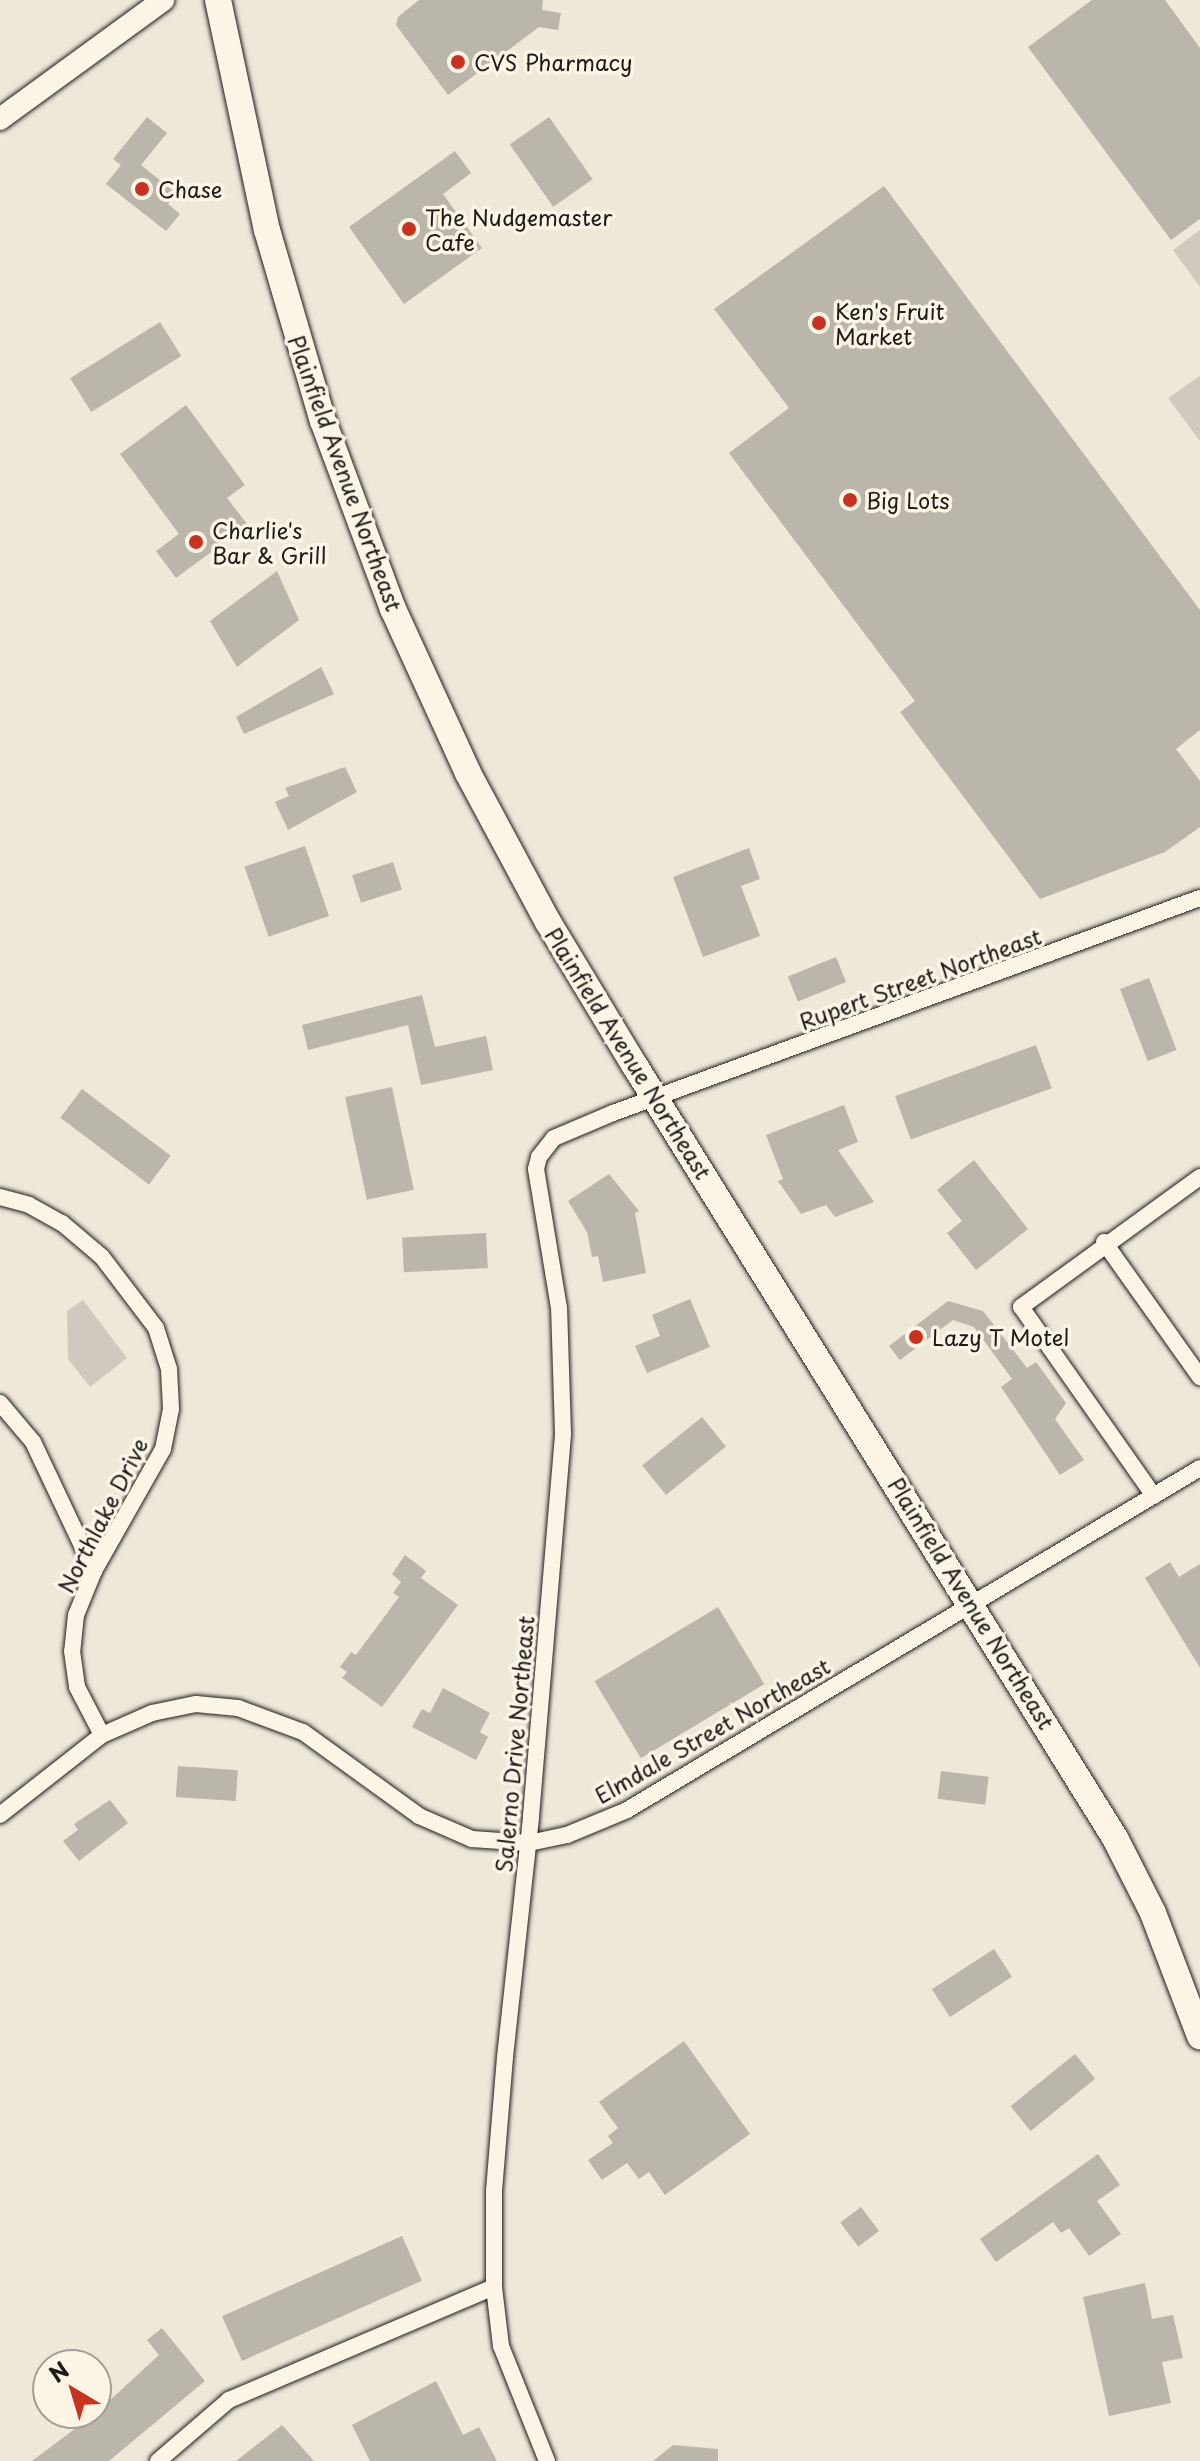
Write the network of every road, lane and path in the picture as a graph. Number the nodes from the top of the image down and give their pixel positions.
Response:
1 (163, 0) edge
2 (218, 0) edge
3 (0, 119) edge
4 (1200, 898) edge
5 (654, 1097) junction
6 (1200, 1177) edge
7 (0, 1197) edge
8 (1104, 1242) junction
9 (1200, 1377) edge
10 (0, 1403) edge
11 (1200, 1468) edge
12 (1154, 1496) junction
13 (94, 1571) junction
14 (972, 1604) junction
15 (102, 1735) junction
16 (0, 1815) edge
17 (529, 1843) junction
18 (1200, 2036) edge
19 (494, 2287) junction
20 (158, 2461) edge
21 (547, 2461) edge

1 - 3 main road
2 - 5 main road, Plainfield Avenue Northeast
4 - 5 street, Rupert Street Northeast
5 - 14 main road, Plainfield Avenue Northeast
5 - 17 street, Salerno Drive Northeast
6 - 8 street
7 - 13 street, Northlake Drive
8 - 9 street
8 - 12 street
10 - 13 street
11 - 12 street, Elmdale Street Northeast
12 - 14 street, Elmdale Street Northeast
13 - 15 street, Northlake Drive
14 - 17 street, Elmdale Street Northeast
14 - 18 main road, Plainfield Avenue Northeast
15 - 16 street, Elmdale Street Northeast
15 - 17 street, Elmdale Street Northeast
17 - 19 street, Salerno Drive Northeast
19 - 20 street
19 - 21 street, Salerno Drive Northeast

